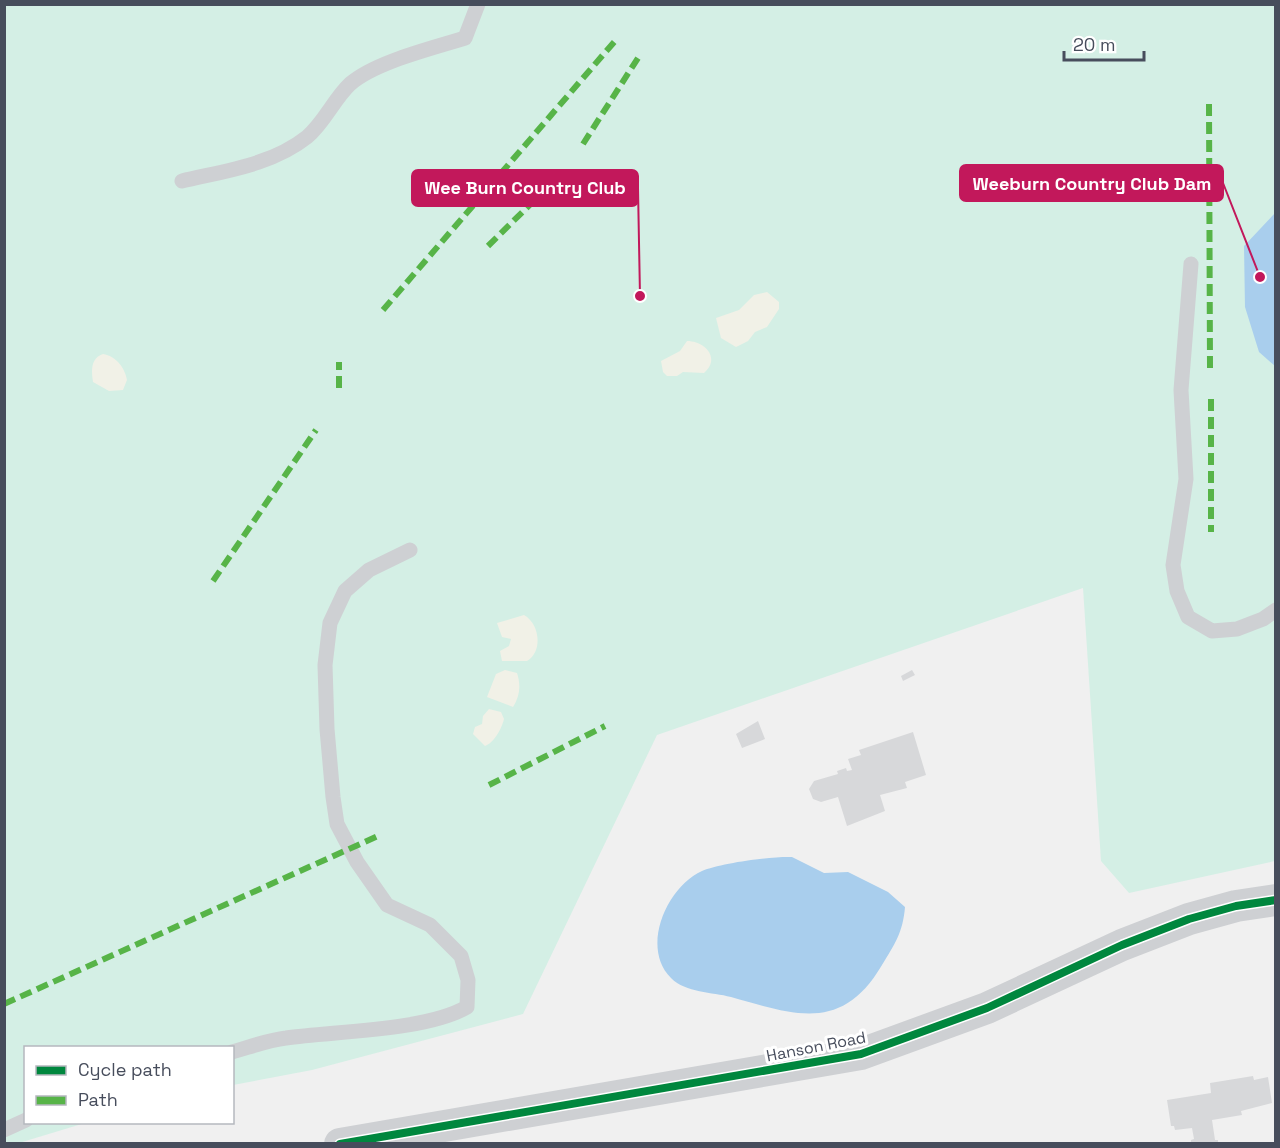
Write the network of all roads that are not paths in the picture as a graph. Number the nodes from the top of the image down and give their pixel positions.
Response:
1 (478, 4) edge
2 (182, 181) dead end
3 (1191, 264) dead end
4 (410, 550) dead end
5 (1275, 610) edge
6 (1275, 900) edge
7 (234, 1051) edge
8 (24, 1121) edge
9 (4, 1130) edge
10 (340, 1143) edge

1 - 2 lane
3 - 5 lane
4 - 7 lane
6 - 10 street, Hanson Road
8 - 9 lane

